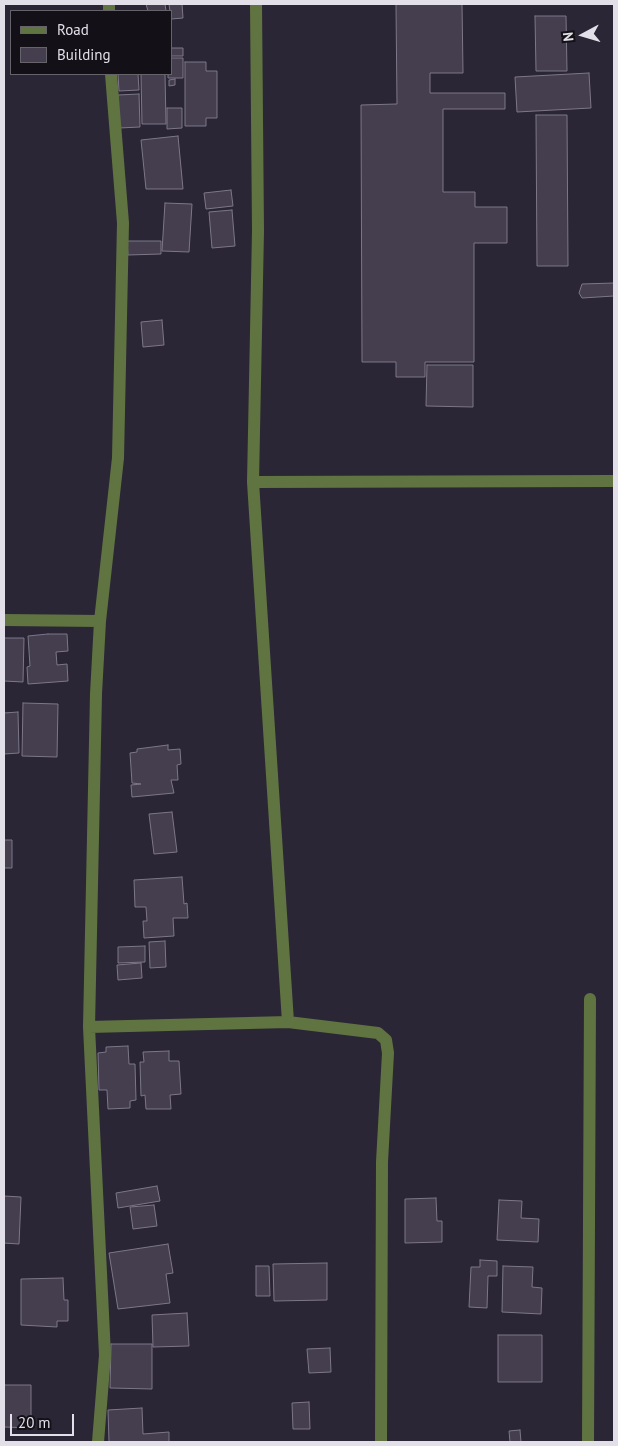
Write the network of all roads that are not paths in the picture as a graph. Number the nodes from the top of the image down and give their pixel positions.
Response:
1 (256, 4) edge
2 (112, 75) edge
3 (614, 481) edge
4 (253, 482) junction
5 (4, 620) edge
6 (100, 621) junction
7 (590, 999) dead end
8 (288, 1022) junction
9 (89, 1027) junction
10 (98, 1442) edge
11 (381, 1442) edge
12 (588, 1442) edge

1 - 4 street
2 - 6 street
3 - 4 street
4 - 8 street
5 - 6 street
6 - 9 street
7 - 12 street
8 - 9 street
8 - 11 street
9 - 10 street

